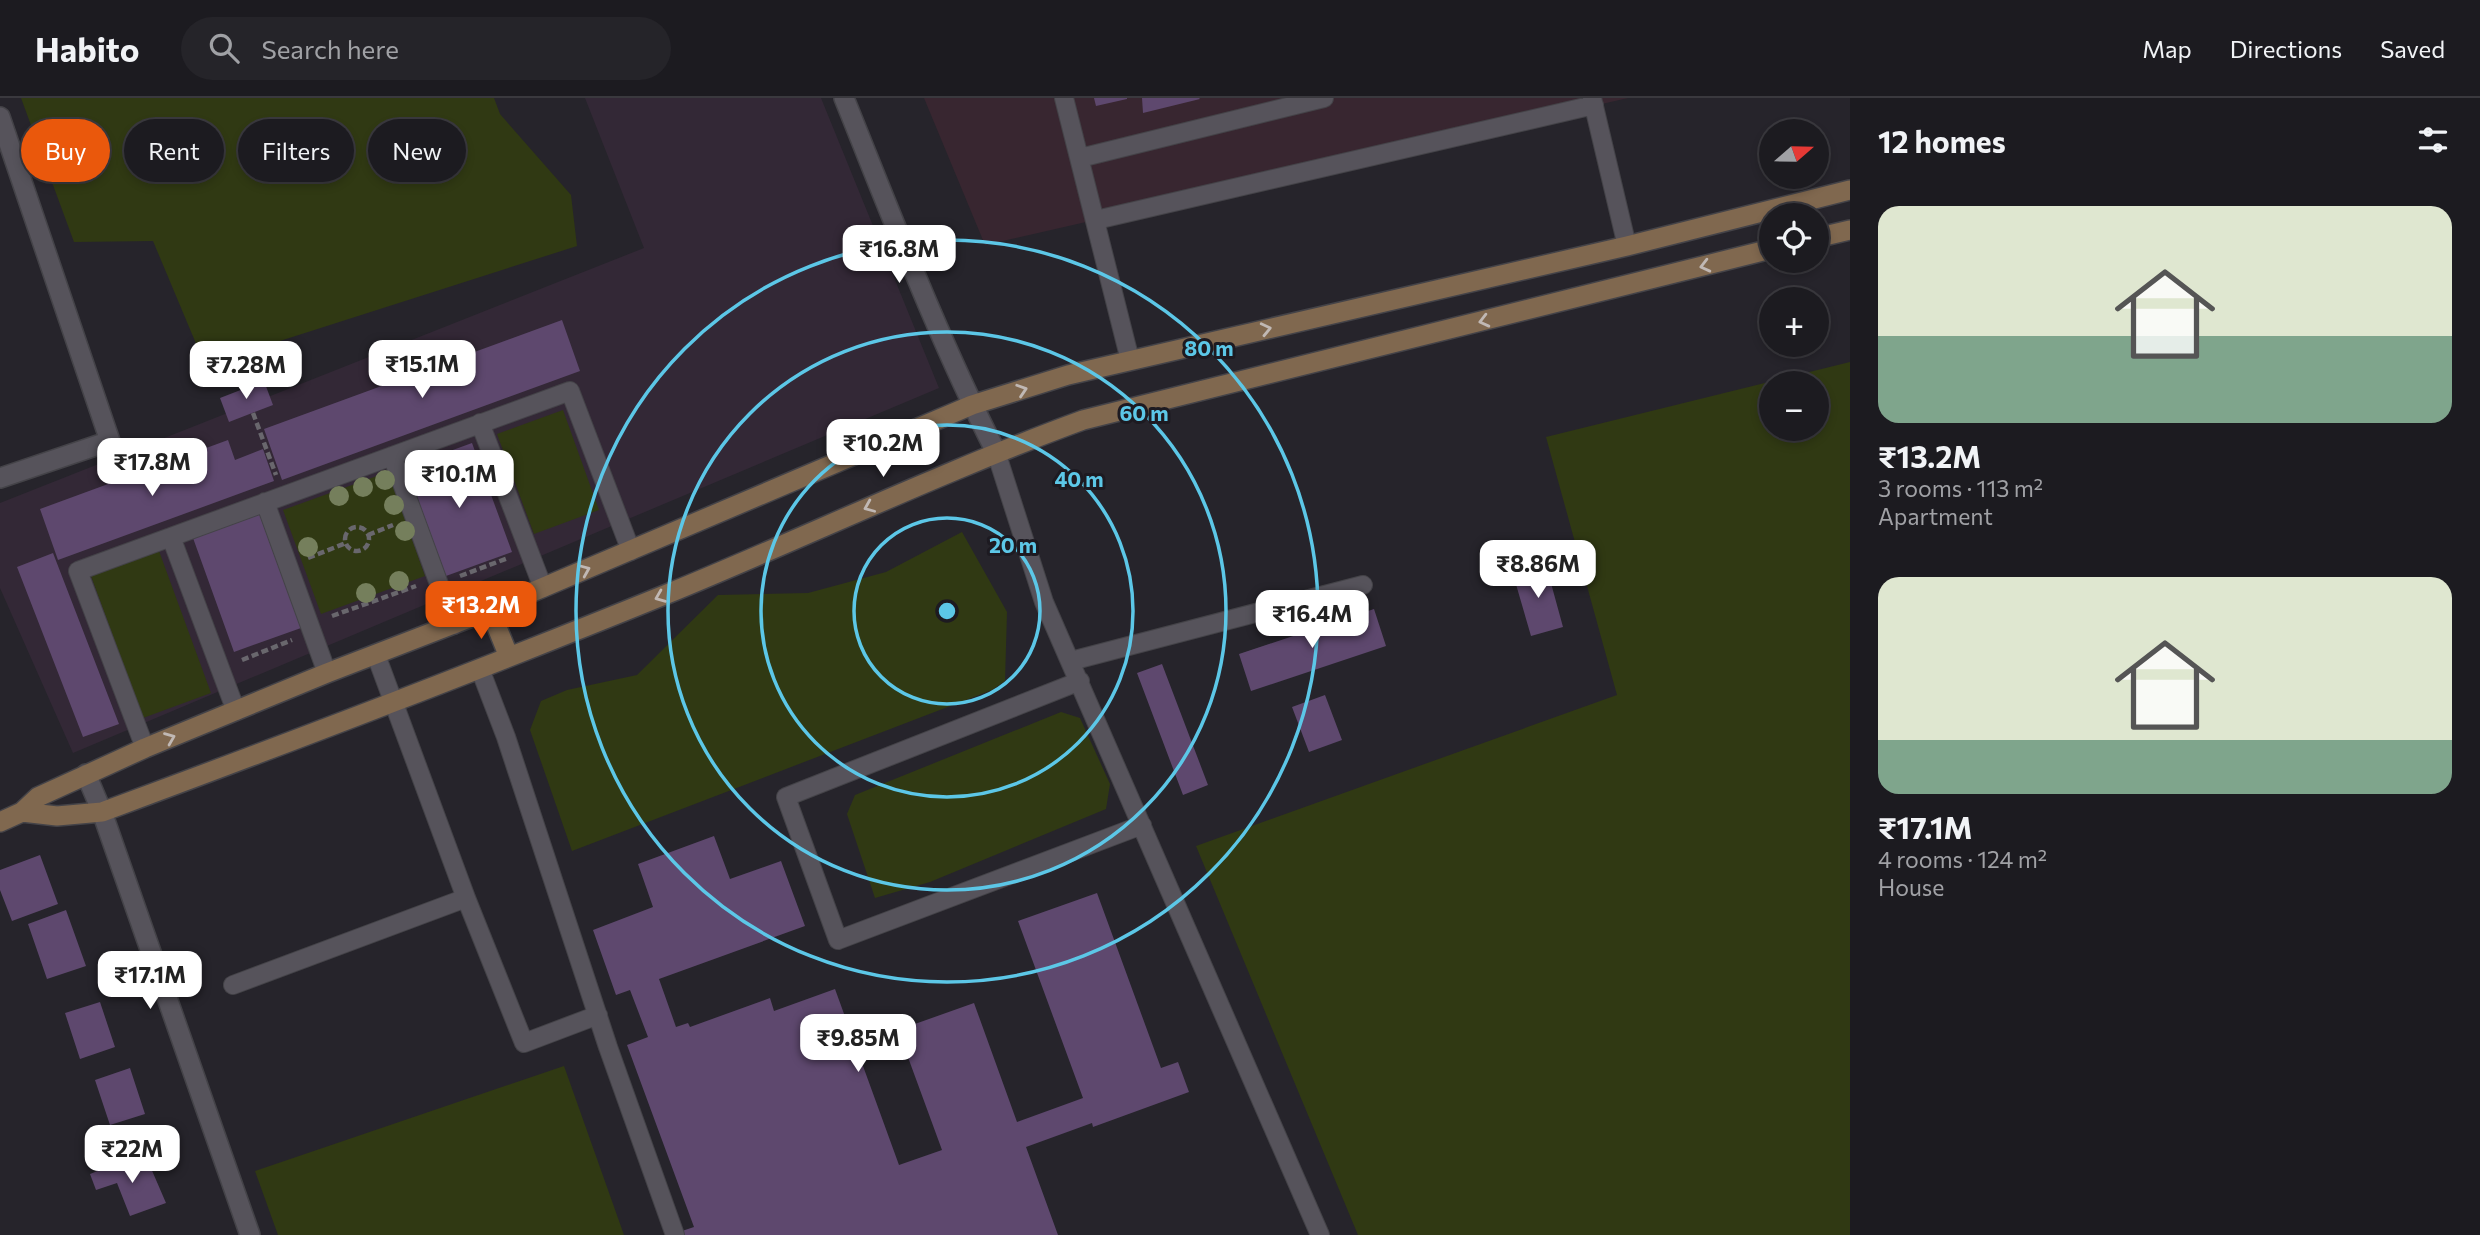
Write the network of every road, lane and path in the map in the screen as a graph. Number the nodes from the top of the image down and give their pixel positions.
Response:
1 (844, 98) edge
2 (1064, 98) edge
3 (1324, 98) edge
4 (1593, 102) edge
5 (0, 117) edge
6 (1080, 158) junction
7 (1850, 190) edge
8 (1096, 220) junction
9 (1850, 230) edge
10 (1829, 235) edge
11 (1627, 246) junction
12 (1759, 252) edge
13 (1130, 360) junction
14 (972, 405) junction
15 (253, 413) dead end
16 (481, 423) junction
17 (996, 452) junction
18 (392, 456) junction
19 (0, 478) edge
20 (284, 495) junction
21 (265, 502) junction
22 (171, 537) junction
23 (346, 543) junction
24 (528, 551) junction
25 (631, 551) junction
26 (288, 565) junction
27 (437, 581) junction
28 (1363, 585) dead end
29 (542, 588) junction
30 (490, 610) junction
31 (454, 625) junction
32 (311, 628) junction
33 (376, 655) junction
34 (509, 657) junction
35 (1071, 661) junction
36 (220, 668) junction
37 (480, 669) junction
38 (327, 673) junction
39 (1080, 681) junction
40 (394, 703) junction
41 (236, 711) junction
42 (145, 748) junction
43 (86, 774) junction
44 (102, 812) junction
45 (7, 815) edge
46 (1142, 825) junction
47 (466, 898) junction
48 (233, 985) dead end
49 (598, 1016) junction
50 (250, 1235) edge
51 (675, 1235) edge
52 (1320, 1235) edge

1 - 14 street
2 - 6 lane
3 - 6 lane
4 - 8 lane
4 - 11 lane
5 - 19 street
6 - 8 lane
7 - 11 main road
8 - 13 lane
9 - 10 main road
13 -> 11 main road
12 -> 17 main road
14 -> 13 main road
14 - 17 street
14 - 25 main road
15 - 20 path
16 - 18 lane
16 - 24 lane
16 - 25 lane
17 -> 34 main road
17 - 35 lane
18 - 20 lane
18 - 27 lane
20 - 21 lane
21 - 22 lane
21 - 26 lane
22 - 36 lane
22 - 42 lane
23 - 23 path
23 - 26 path
24 - 27 path
24 - 29 lane
29 -> 25 main road
26 - 32 lane
27 - 31 lane
27 - 32 path
28 - 35 lane
29 - 30 main road
30 - 31 main road
30 - 34 main road
31 - 33 main road
32 - 36 path
32 - 38 lane
33 - 38 main road
33 - 40 lane
34 - 37 main road
35 - 39 lane
36 - 41 lane
37 - 40 main road
37 - 49 lane
38 - 41 main road
39 - 46 lane
39 - 46 lane
40 - 44 main road
40 - 47 lane
42 -> 41 main road
42 - 43 main road
43 - 44 street
43 - 45 main road
44 - 45 main road
44 - 50 street
46 - 52 lane
47 - 48 lane
47 - 49 lane
49 - 51 lane

